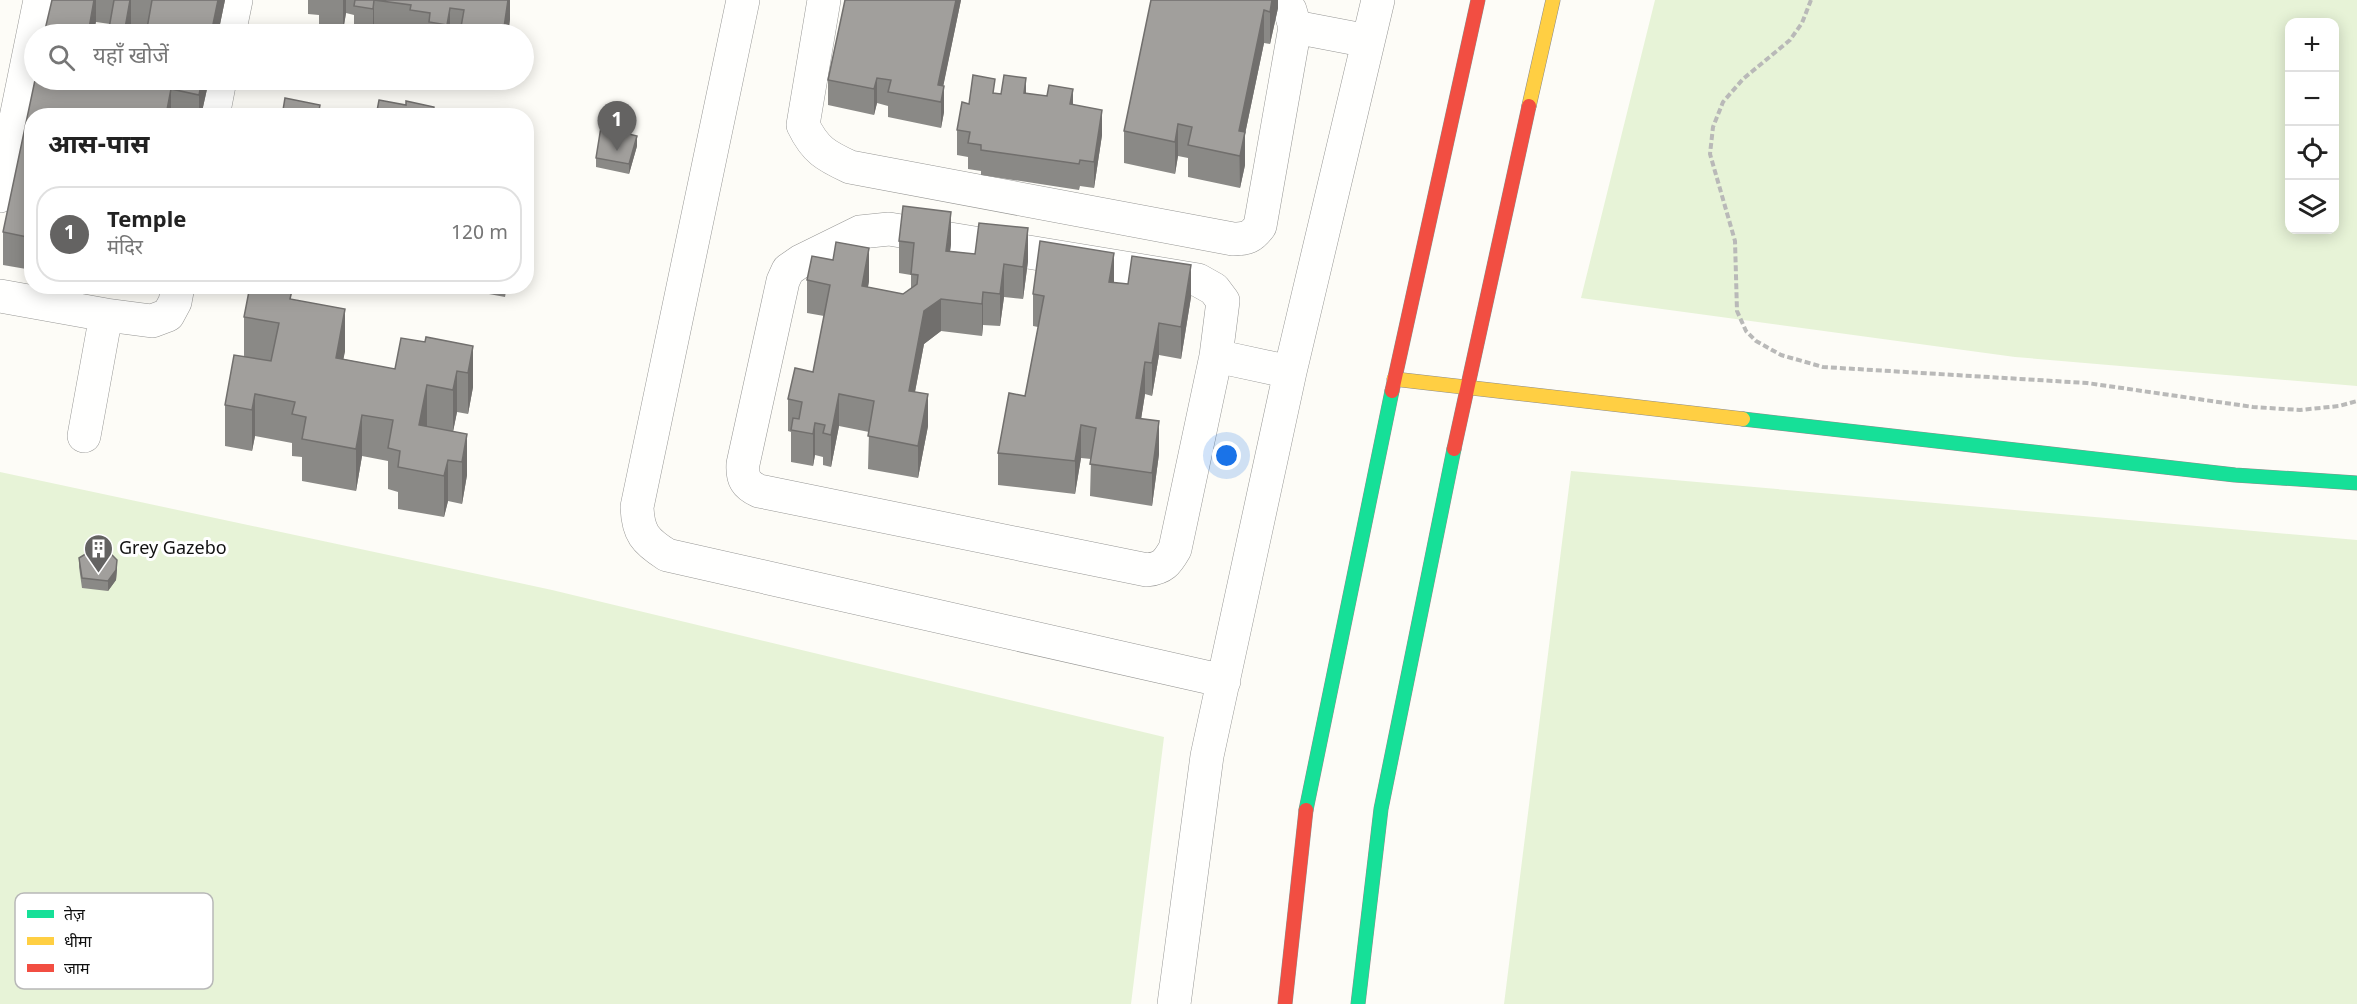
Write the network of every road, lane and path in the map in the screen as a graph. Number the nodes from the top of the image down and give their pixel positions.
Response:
1 (40, 0) edge
2 (236, 0) edge
3 (743, 0) edge
4 (824, 0) edge
5 (1378, 0) edge
6 (1478, 0) edge
7 (1553, 0) edge
8 (1811, 0) edge
9 (1289, 13) edge
10 (35, 24) edge
11 (231, 24) edge
12 (1368, 41) junction
13 (24, 78) edge
14 (218, 90) edge
15 (215, 108) edge
16 (0, 196) edge
17 (176, 294) edge
18 (0, 296) edge
19 (106, 315) junction
20 (1215, 356) junction
21 (1290, 372) junction
22 (1394, 379) junction
23 (1466, 388) junction
24 (2357, 401) edge
25 (84, 436) dead end
26 (2357, 483) edge
27 (1224, 681) junction
28 (1174, 1004) edge
29 (1285, 1004) edge
30 (1358, 1004) edge

1 - 10 street
2 - 11 street
3 - 27 street
4 - 9 street
5 - 12 street
6 - 22 main road
7 - 23 main road
8 - 24 path
9 - 12 street
12 - 21 street
13 - 16 street
14 - 15 street
17 - 19 street
18 - 19 street
19 - 25 street
20 - 20 street
20 - 21 street
21 - 27 street
22 - 23 main road
22 - 29 main road
23 - 26 main road
23 - 30 main road
27 - 28 street

